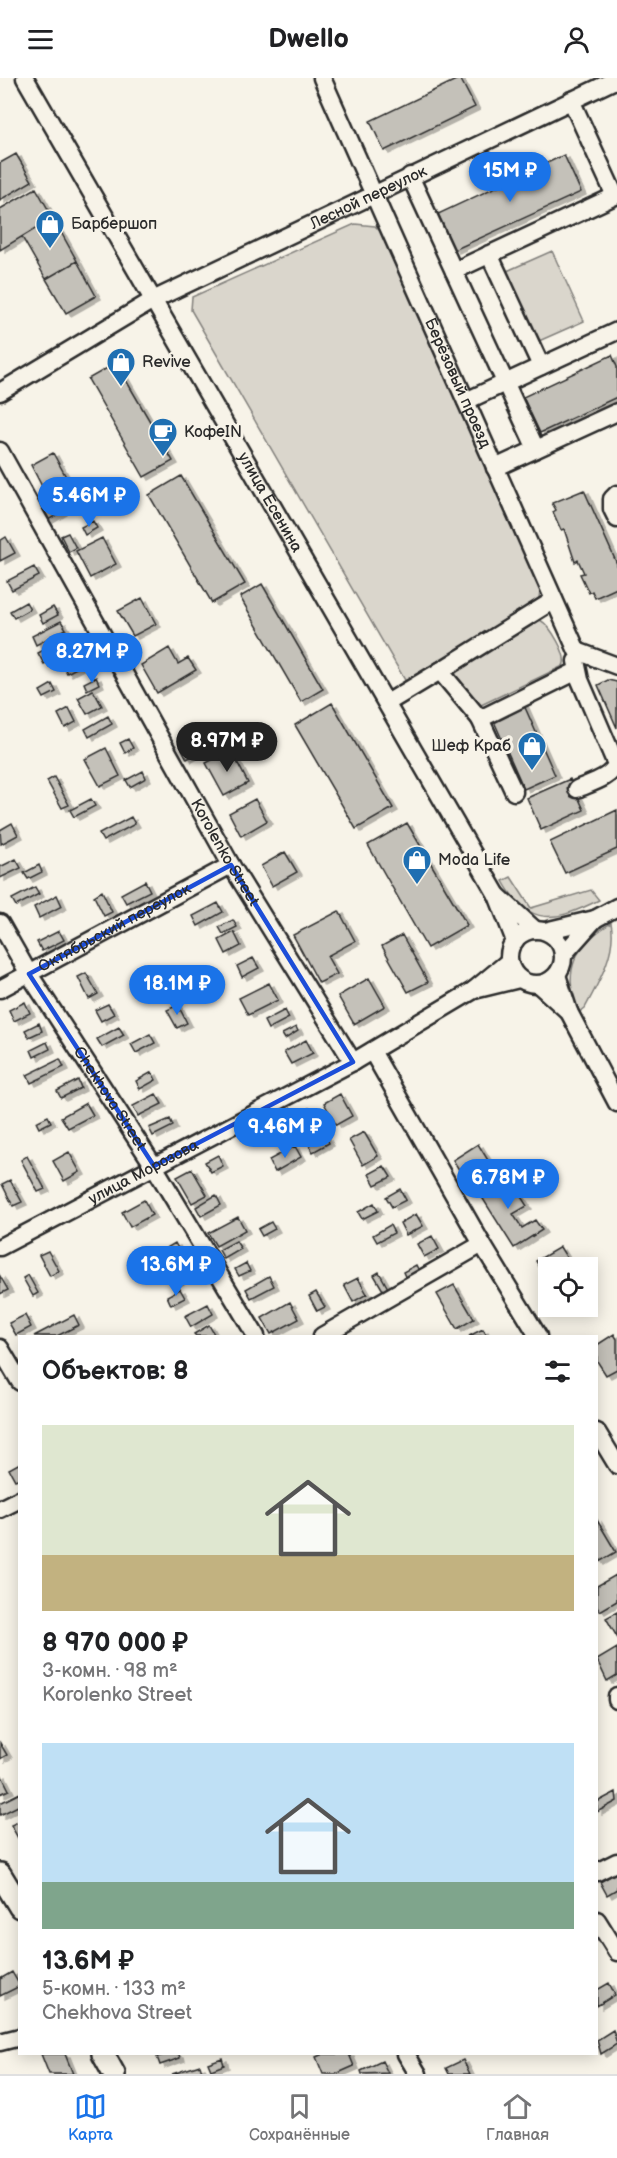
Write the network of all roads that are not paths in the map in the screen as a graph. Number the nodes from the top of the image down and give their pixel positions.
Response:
1 (25, 78) edge
2 (322, 78) edge
3 (617, 79) edge
4 (571, 100) junction
5 (410, 176) junction
6 (373, 193) junction
7 (616, 196) edge
8 (489, 254) junction
9 (454, 271) junction
10 (153, 300) junction
11 (617, 331) edge
12 (541, 366) junction
13 (506, 382) junction
14 (0, 392) edge
15 (466, 401) junction
16 (617, 412) edge
17 (536, 449) junction
18 (0, 451) edge
19 (495, 468) junction
20 (617, 494) edge
21 (617, 519) edge
22 (554, 600) junction
23 (577, 651) junction
24 (615, 660) edge
25 (440, 670) junction
26 (577, 671) junction
27 (387, 703) junction
28 (480, 719) junction
29 (577, 789) dead end
30 (514, 792) dead end
31 (231, 865) junction
32 (497, 896) junction
33 (617, 908) edge
34 (594, 919) junction
35 (0, 923) edge
36 (540, 930) junction
37 (515, 941) junction
38 (563, 955) junction
39 (509, 961) junction
40 (29, 974) junction
41 (557, 975) junction
42 (519, 979) junction
43 (539, 985) junction
44 (0, 989) edge
45 (474, 990) junction
46 (569, 1012) junction
47 (372, 1051) junction
48 (353, 1062) junction
49 (617, 1103) edge
50 (154, 1166) junction
51 (482, 1244) junction
52 (0, 1247) edge
53 (255, 1335) edge
54 (324, 1335) edge
55 (537, 1335) edge
56 (0, 1348) edge
57 (18, 1379) edge
58 (598, 1434) edge
59 (617, 1465) edge
60 (18, 1500) edge
61 (0, 1509) edge
62 (617, 1862) edge
63 (598, 1872) edge
64 (0, 1874) edge
65 (18, 1904) edge
66 (598, 1922) edge
67 (617, 1952) edge
68 (18, 2038) edge
69 (0, 2042) edge
70 (104, 2055) edge
71 (407, 2055) edge
72 (114, 2074) edge
73 (418, 2074) edge

1 - 10 street, улица Есенина
2 - 6 street, Берёзовый проезд
3 - 4 street, Лесной переулок
4 - 5 street, Лесной переулок
4 - 7 street
5 - 6 street, Лесной переулок
5 - 9 street
6 - 10 street, Лесной переулок
6 - 15 street, Берёзовый проезд
7 - 8 street
8 - 9 street
8 - 12 street
9 - 13 street
10 - 14 street, Лесной переулок
10 - 27 street, улица Есенина
11 - 12 street
12 - 13 street
13 - 15 street
13 - 17 street
15 - 19 street, Берёзовый проезд
16 - 17 street
17 - 19 street
18 - 31 street, Korolenko Street
19 - 22 street, Берёзовый проезд
20 - 21 street
22 - 23 street, Берёзовый проезд
22 - 25 street
23 - 24 street
23 - 26 street
25 - 27 street
25 - 28 street
26 - 28 street
26 - 29 street
27 - 32 street, улица Есенина
28 - 30 street
31 - 40 street, Октябрьский переулок
31 - 48 street, Korolenko Street
32 - 36 street
32 - 37 street
33 - 34 street
34 - 36 street
34 - 38 street
35 - 40 street, Chekhova Street
36 - 37 street
36 - 38 street
37 - 39 street
38 - 41 street
39 - 42 street
39 - 45 street
40 - 44 street, Октябрьский переулок
40 - 50 street, Chekhova Street
41 - 43 street
41 - 46 street
42 - 43 street
42 - 45 street
43 - 46 street
45 - 47 street, улица Морозова
46 - 49 street
47 - 48 street, улица Морозова
47 - 51 street
48 - 50 street, улица Морозова
50 - 52 street, улица Морозова
50 - 53 street, Chekhova Street
51 - 54 street
51 - 55 street
56 - 57 street
58 - 59 street
60 - 61 street
62 - 63 street
64 - 65 main road
66 - 67 street
68 - 69 street
70 - 72 main road
71 - 73 street

